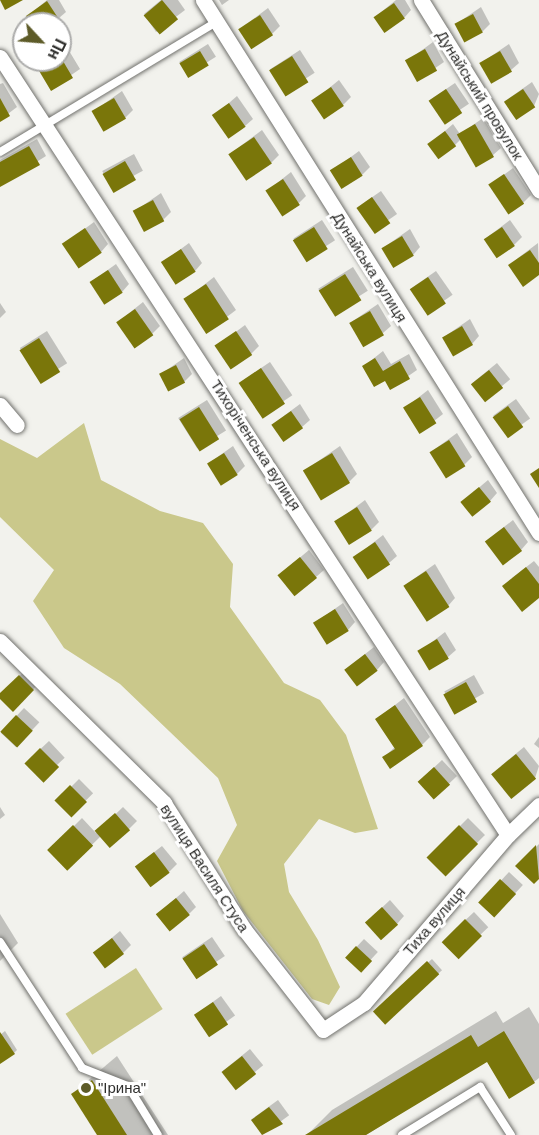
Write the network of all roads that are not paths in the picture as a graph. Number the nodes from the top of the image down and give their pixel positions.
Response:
1 (203, 0) edge
2 (421, 0) edge
3 (215, 23) junction
4 (0, 57) edge
5 (44, 125) junction
6 (0, 152) edge
7 (539, 190) edge
8 (0, 405) edge
9 (17, 425) dead end
10 (539, 533) edge
11 (0, 641) edge
12 (539, 805) edge
13 (508, 835) junction
14 (0, 942) edge
15 (323, 1030) joint
16 (158, 1135) edge
17 (402, 1135) edge
18 (511, 1135) edge

1 - 3 street, Дунайська вулиця
2 - 7 street, Дунайський провулок
3 - 5 lane
3 - 10 street, Дунайська вулиця
4 - 5 street, Тихоріченська вулиця
5 - 6 lane
5 - 13 street, Тихоріченська вулиця
8 - 9 street
11 - 15 street, вулиця Василя Стуса
12 - 13 street, Тиха вулиця
13 - 15 street, Тиха вулиця
14 - 16 lane
17 - 18 lane

